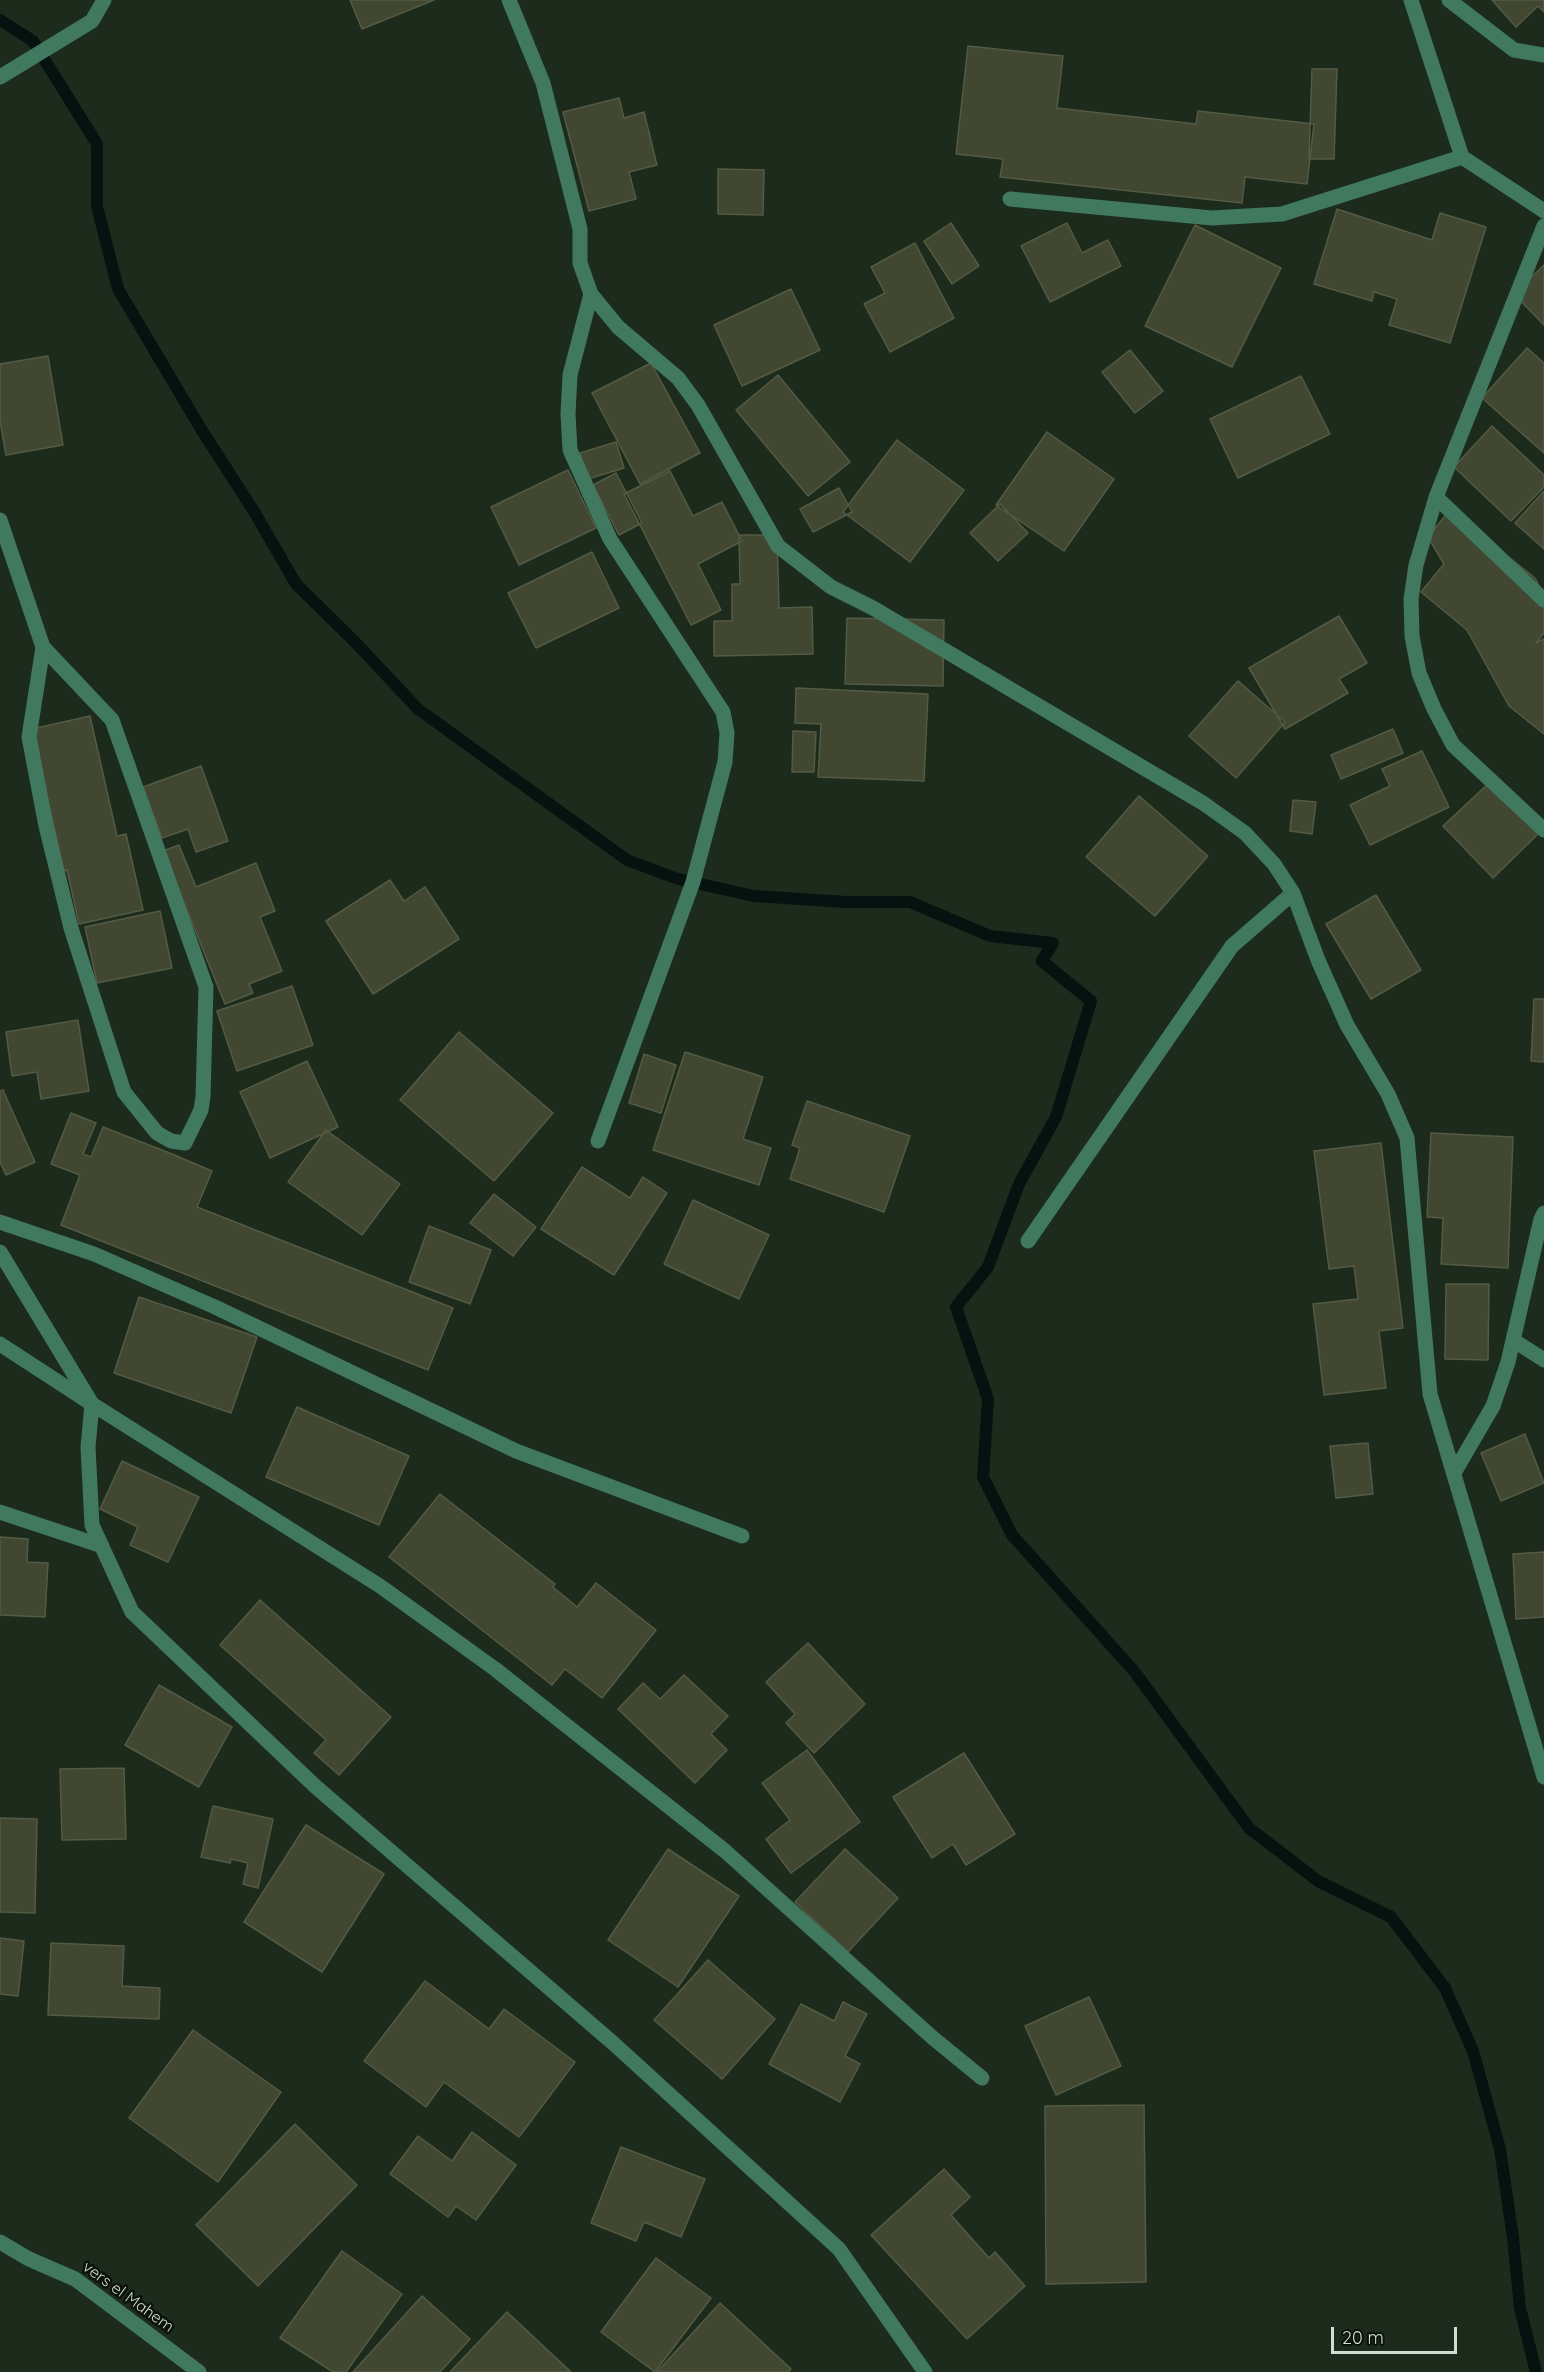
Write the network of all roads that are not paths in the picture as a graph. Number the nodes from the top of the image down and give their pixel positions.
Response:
1 (104, 0) edge
2 (508, 0) edge
3 (1411, 0) edge
4 (1449, 0) edge
5 (1544, 56) edge
6 (0, 78) edge
7 (1462, 157) junction
8 (1010, 199) dead end
9 (1544, 211) edge
10 (1544, 226) edge
11 (591, 294) junction
12 (1436, 498) junction
13 (0, 520) edge
14 (1544, 600) edge
15 (43, 647) junction
16 (1544, 830) edge
17 (1293, 892) junction
18 (598, 1141) dead end
19 (1544, 1213) edge
20 (0, 1222) edge
21 (1028, 1241) dead end
22 (0, 1252) edge
23 (1513, 1340) junction
24 (0, 1344) edge
25 (1544, 1360) edge
26 (92, 1404) junction
27 (1454, 1473) junction
28 (0, 1512) edge
29 (742, 1536) dead end
30 (102, 1546) junction
31 (1544, 1777) edge
32 (982, 2078) dead end
33 (0, 2242) edge
34 (0, 2255) edge
35 (29, 2259) junction
36 (199, 2372) edge
37 (925, 2372) edge

1 - 6 street
2 - 11 street
3 - 7 street
4 - 5 street
7 - 8 street
7 - 9 street
10 - 12 street
11 - 17 street
11 - 18 street
12 - 14 street
12 - 16 street
13 - 15 street
15 - 15 street
17 - 21 street
17 - 27 street
19 - 23 street
20 - 29 street
22 - 26 street
23 - 25 street
23 - 27 street
24 - 26 street
26 - 30 street
26 - 32 street
27 - 31 street
28 - 30 street
30 - 37 street
33 - 35 street, vers el Mahem
34 - 35 street
35 - 36 street, vers el Mahem

